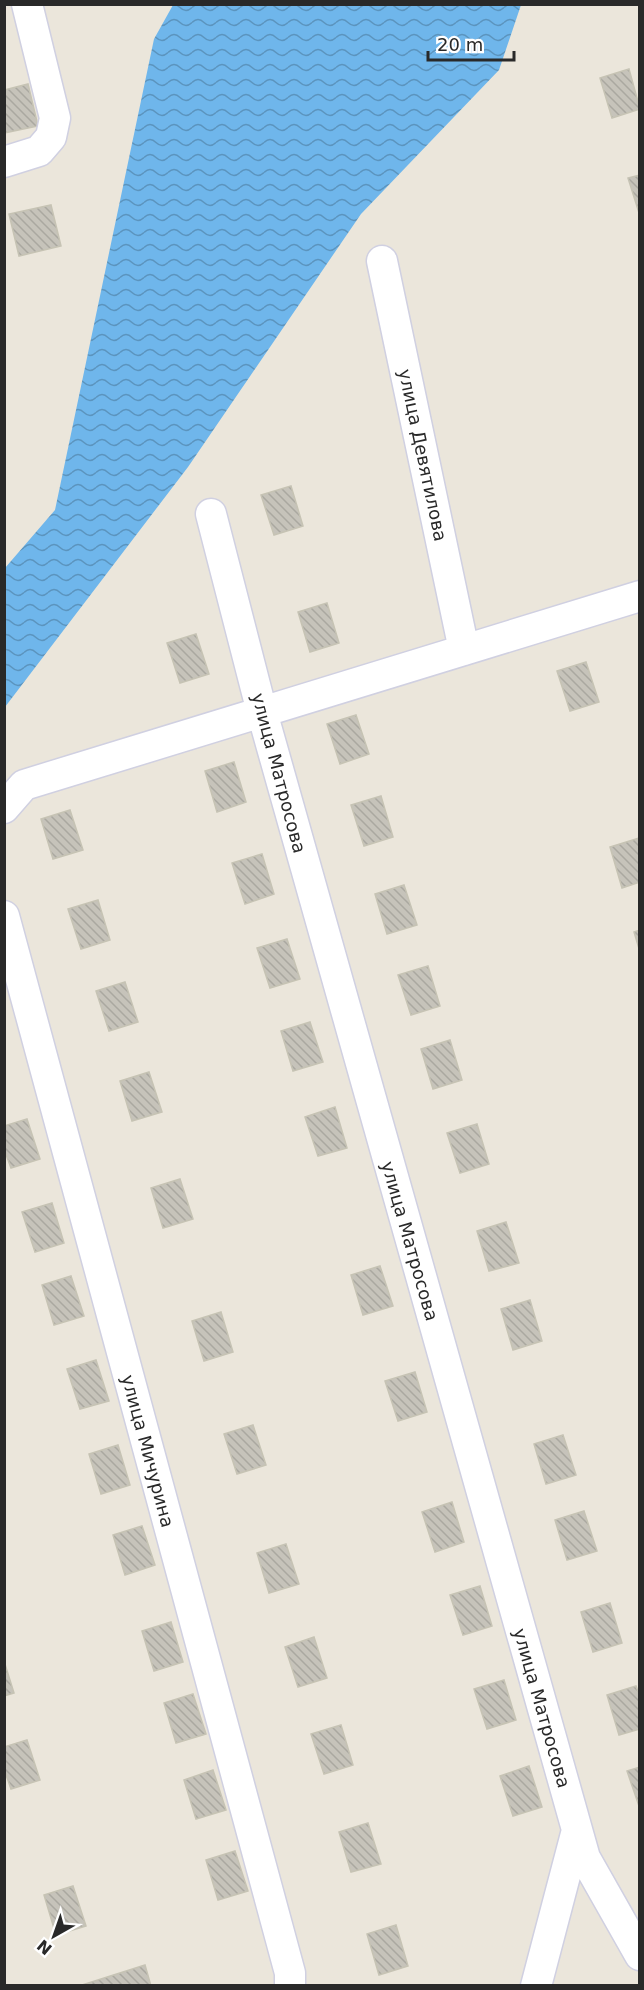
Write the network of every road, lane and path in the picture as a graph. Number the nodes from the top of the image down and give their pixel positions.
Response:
1 (27, 4) edge
2 (4, 162) edge
3 (382, 261) dead end
4 (211, 514) dead end
5 (639, 596) edge
6 (464, 650) junction
7 (262, 712) junction
8 (4, 808) edge
9 (4, 916) edge
10 (577, 1830) junction
11 (639, 1955) edge
12 (290, 1986) edge
13 (536, 1986) edge

1 - 2 street
3 - 6 street, улица Девятилова
4 - 7 street, улица Матросова
5 - 6 street
6 - 7 street
7 - 8 street
7 - 10 street, улица Матросова
9 - 12 street, улица Мичурина
10 - 11 street, улица Матросова
10 - 13 street

